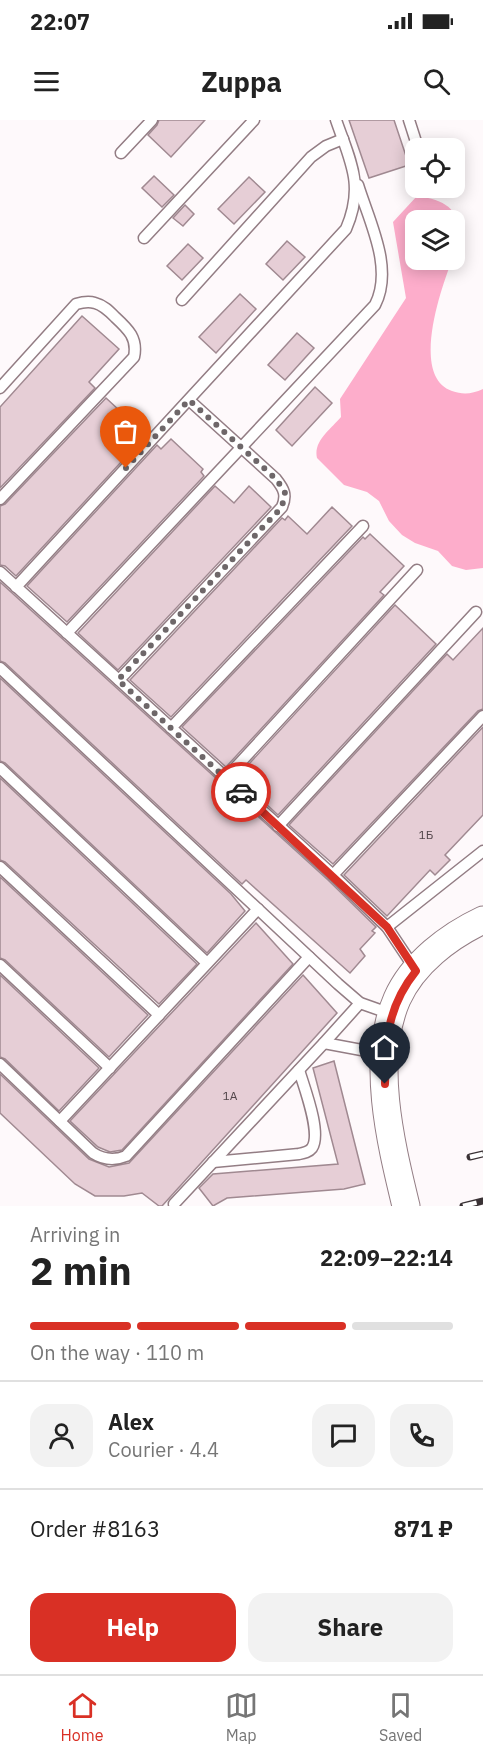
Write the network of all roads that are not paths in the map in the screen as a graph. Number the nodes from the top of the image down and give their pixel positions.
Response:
1 (152, 120) edge
2 (254, 120) edge
3 (336, 120) edge
4 (409, 120) edge
5 (415, 138) edge
6 (343, 140) junction
7 (121, 153) dead end
8 (356, 181) junction
9 (144, 238) dead end
10 (182, 300) dead end
11 (0, 388) edge
12 (189, 400) junction
13 (241, 448) junction
14 (0, 499) edge
15 (363, 526) dead end
16 (417, 570) dead end
17 (0, 572) edge
18 (16, 587) junction
19 (476, 612) dead end
20 (67, 633) junction
21 (0, 668) edge
22 (118, 680) junction
23 (483, 716) edge
24 (171, 728) junction
25 (0, 768) edge
26 (226, 778) junction
27 (278, 826) junction
28 (483, 851) edge
29 (0, 867) edge
30 (333, 875) junction
31 (258, 909) junction
32 (483, 920) edge
33 (387, 927) junction
34 (309, 957) junction
35 (207, 963) junction
36 (0, 965) edge
37 (416, 971) junction
38 (360, 1003) junction
39 (392, 1014) junction
40 (159, 1015) junction
41 (324, 1043) junction
42 (386, 1054) junction
43 (0, 1064) edge
44 (110, 1068) junction
45 (299, 1070) junction
46 (60, 1121) junction
47 (213, 1162) junction
48 (174, 1204) dead end
49 (406, 1206) edge

1 - 7 lane
2 - 9 lane
3 - 6 lane
4 - 5 lane
6 - 8 lane
6 - 10 lane
8 - 12 lane
8 - 13 lane
11 - 14 lane
12 - 13 lane
12 - 18 lane
13 - 20 lane
13 - 22 lane
15 - 24 lane
16 - 26 lane
17 - 18 lane
18 - 20 lane
19 - 27 lane
20 - 22 lane
21 - 31 lane
22 - 24 lane
23 - 30 lane
24 - 26 lane
25 - 35 lane
26 - 27 lane
27 - 30 lane
28 - 33 lane
29 - 40 lane
30 - 33 lane
31 - 34 lane
31 - 35 lane
32 - 37 street
33 - 37 lane
34 - 38 lane
34 - 46 lane
35 - 40 lane
36 - 44 lane
37 - 39 street
38 - 39 lane
38 - 41 lane
39 - 42 street
40 - 44 lane
41 - 42 lane
41 - 45 lane
42 - 49 street
43 - 46 lane
44 - 46 lane
45 - 47 lane
45 - 47 lane
47 - 48 lane

